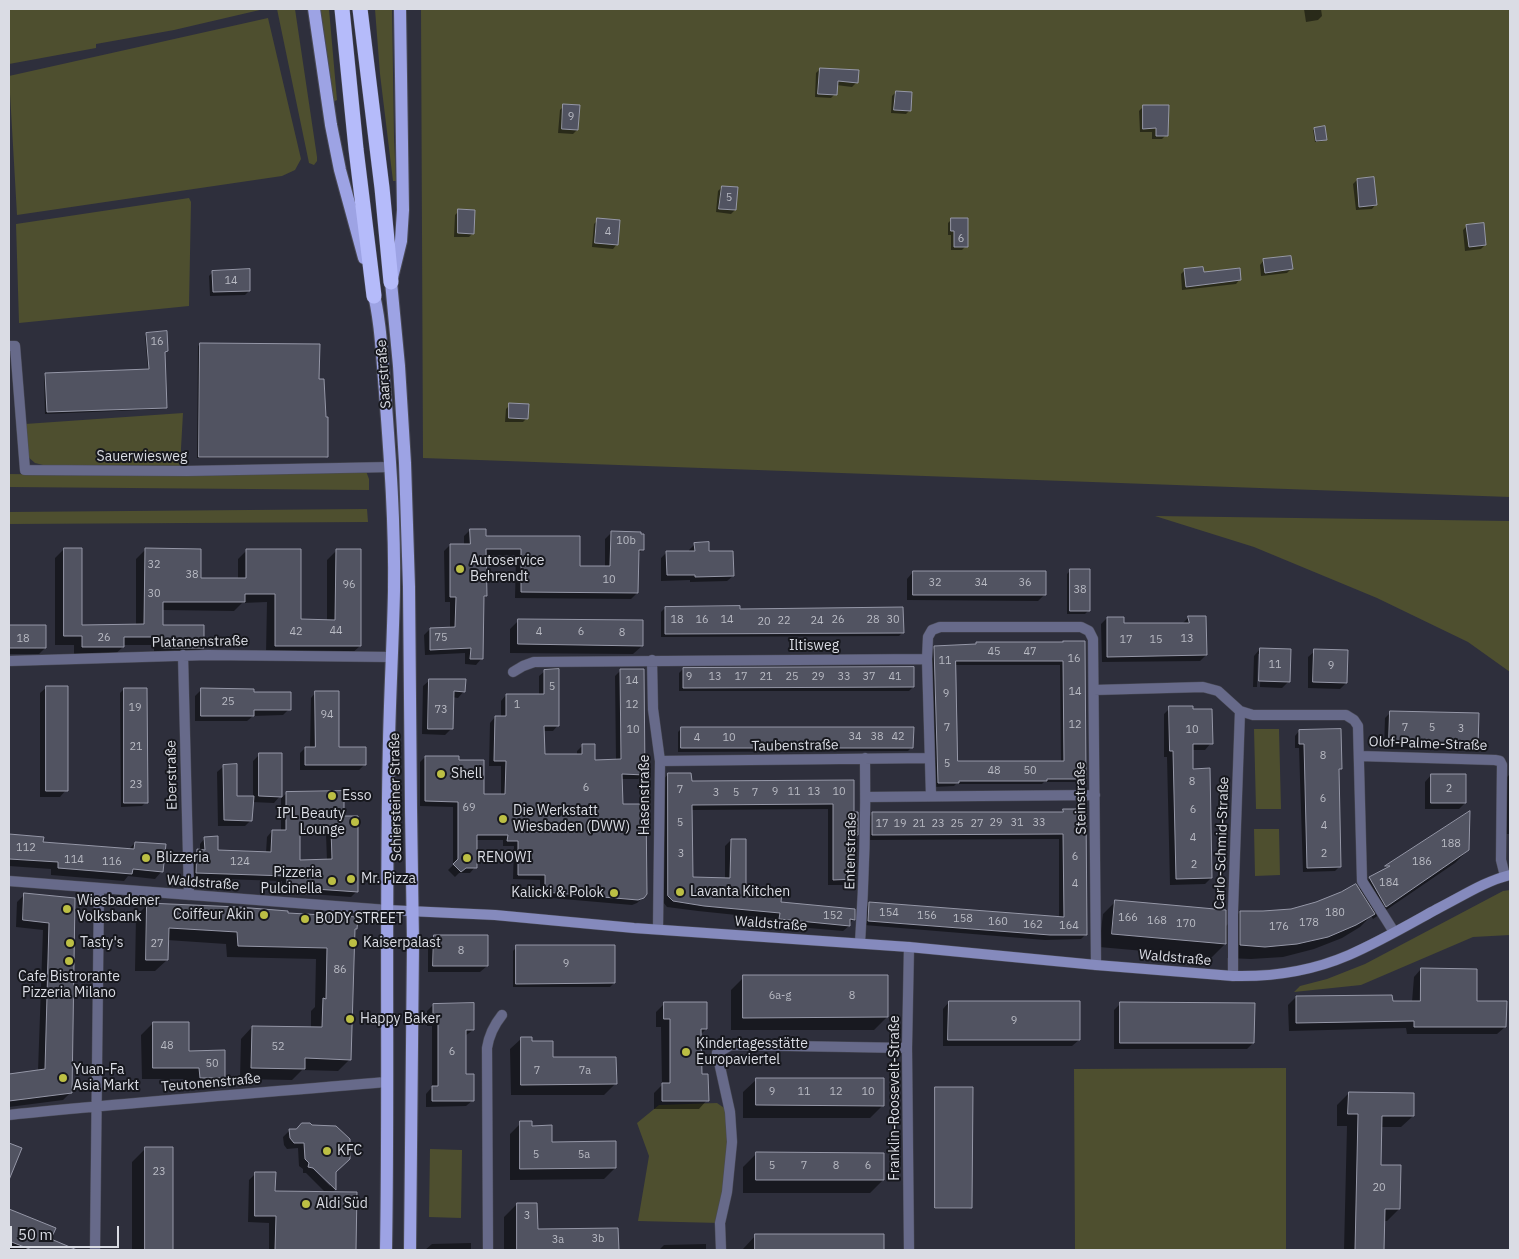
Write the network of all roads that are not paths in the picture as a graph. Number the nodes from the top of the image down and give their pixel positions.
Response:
1 (314, 9) edge
2 (342, 9) edge
3 (360, 9) edge
4 (400, 9) edge
5 (392, 282) junction
6 (374, 296) junction
7 (9, 346) edge
8 (405, 463) joint
9 (391, 466) junction
10 (183, 655) junction
11 (391, 657) junction
12 (652, 660) junction
13 (927, 660) junction
14 (9, 661) edge
15 (513, 672) dead end
16 (1094, 690) junction
17 (1240, 712) junction
18 (1359, 756) junction
19 (865, 758) junction
20 (930, 758) junction
21 (660, 761) junction
22 (1095, 795) junction
23 (931, 796) junction
24 (866, 797) junction
25 (1508, 876) edge
26 (9, 881) edge
27 (99, 888) junction
28 (188, 895) junction
29 (387, 910) junction
30 (412, 911) junction
31 (658, 929) junction
32 (1394, 932) junction
33 (860, 943) junction
34 (909, 947) junction
35 (1096, 965) junction
36 (1233, 976) junction
37 (502, 1015) dead end
38 (907, 1048) junction
39 (386, 1082) junction
40 (97, 1106) junction
41 (9, 1115) edge
42 (95, 1250) edge
43 (386, 1250) edge
44 (410, 1250) edge
45 (488, 1250) edge
46 (721, 1250) edge
47 (908, 1250) edge

1 - 6 main road, Saarstraße
2 - 6 highway
3 - 5 highway
4 - 5 main road, Saarstraße
5 - 8 main road, Saarstraße
6 - 9 main road, Saarstraße
7 - 9 street, Sauerwiesweg
8 - 30 main road, Schiersteiner Straße
9 - 11 main road, Schiersteiner Straße
10 - 11 street, Platanenstraße
10 - 14 street, Platanenstraße
10 - 28 street, Eberstraße
11 - 29 main road, Schiersteiner Straße
12 - 13 street, Iltisweg
12 - 15 street, Iltisweg
12 - 21 street, Hasenstraße
13 - 16 street, Steinstraße
13 - 20 street
16 - 17 street
16 - 22 street, Steinstraße
17 - 18 street
17 - 36 street, Carlo-Schmid-Straße
18 - 25 street, Olof-Palme-Straße
18 - 32 street
19 - 20 street, Taubenstraße
19 - 21 street, Taubenstraße
19 - 24 street, Entenstraße
20 - 23 street
21 - 31 street, Hasenstraße
22 - 23 street
22 - 35 street, Steinstraße
23 - 24 street
24 - 33 street, Entenstraße
25 - 32 street, Waldstraße
26 - 27 street, Waldstraße
27 - 28 street, Waldstraße
27 - 40 street
28 - 29 street, Waldstraße
29 - 30 street, Waldstraße
29 - 39 main road, Schiersteiner Straße
30 - 31 street, Waldstraße
30 - 44 main road, Schiersteiner Straße
31 - 33 street, Waldstraße
32 - 36 street, Waldstraße
33 - 34 street, Waldstraße
34 - 35 street, Waldstraße
34 - 38 street, Franklin-Roosevelt-Straße
35 - 36 street, Waldstraße
37 - 45 street
38 - 46 street
38 - 47 street, Franklin-Roosevelt-Straße
39 - 40 street, Teutonenstraße
39 - 43 main road, Schiersteiner Straße
40 - 41 street, Teutonenstraße
40 - 42 street

